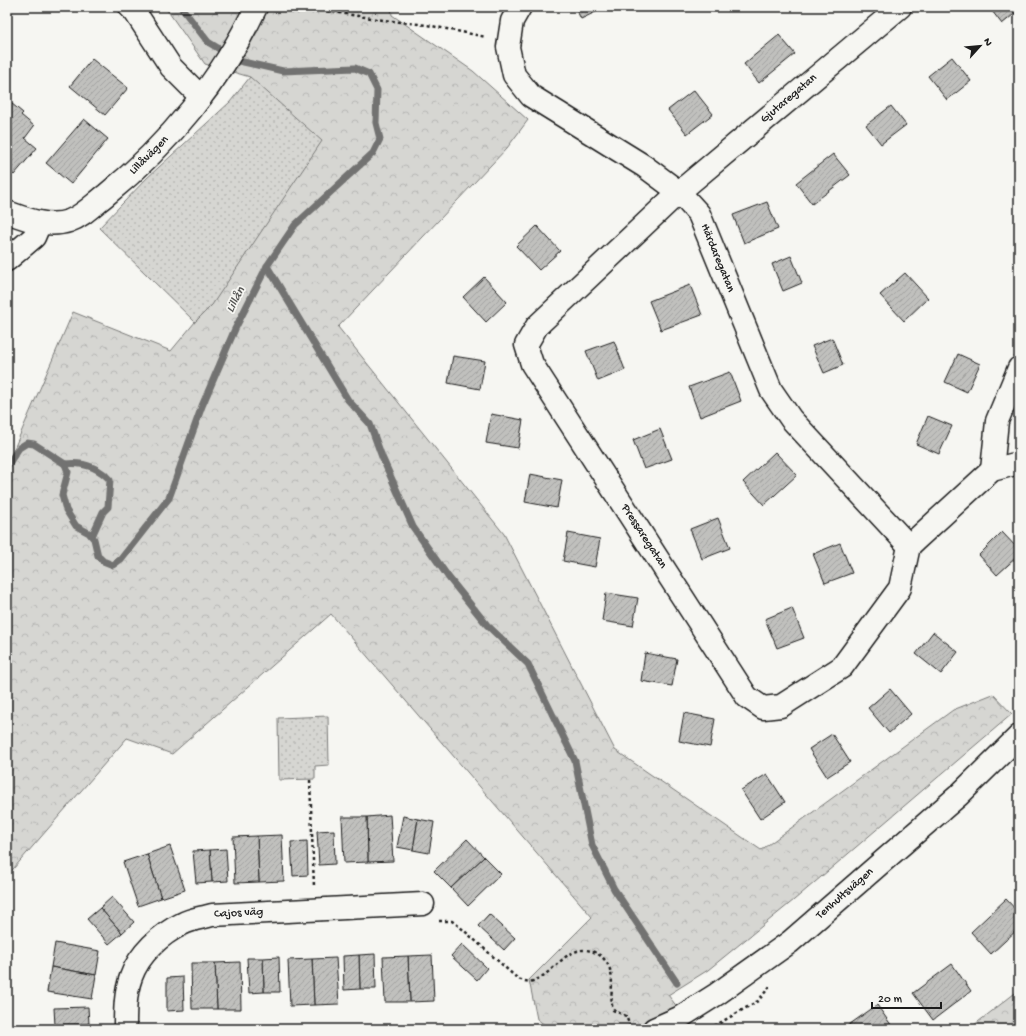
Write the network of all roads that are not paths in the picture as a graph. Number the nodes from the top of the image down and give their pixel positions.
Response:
1 (130, 7) edge
2 (256, 7) edge
3 (520, 7) edge
4 (900, 7) edge
5 (206, 90) junction
6 (679, 192) junction
7 (7, 212) edge
8 (40, 223) junction
9 (7, 260) edge
10 (1019, 368) edge
11 (1019, 463) edge
12 (992, 470) junction
13 (909, 546) junction
14 (1019, 736) edge
15 (423, 904) road end
16 (125, 1029) edge
17 (654, 1029) edge

1 - 5 street
2 - 5 street, Lillåvägen
3 - 6 street, Härdaregatan
4 - 6 street, Gjutaregatan
5 - 8 street, Lillåvägen
6 - 13 street, Härdaregatan
6 - 13 street, Pressaregatan
7 - 8 street
8 - 9 street
10 - 12 street
11 - 12 street
12 - 13 street
14 - 17 street, Tenhultsvägen
15 - 16 street, Cajos väg

